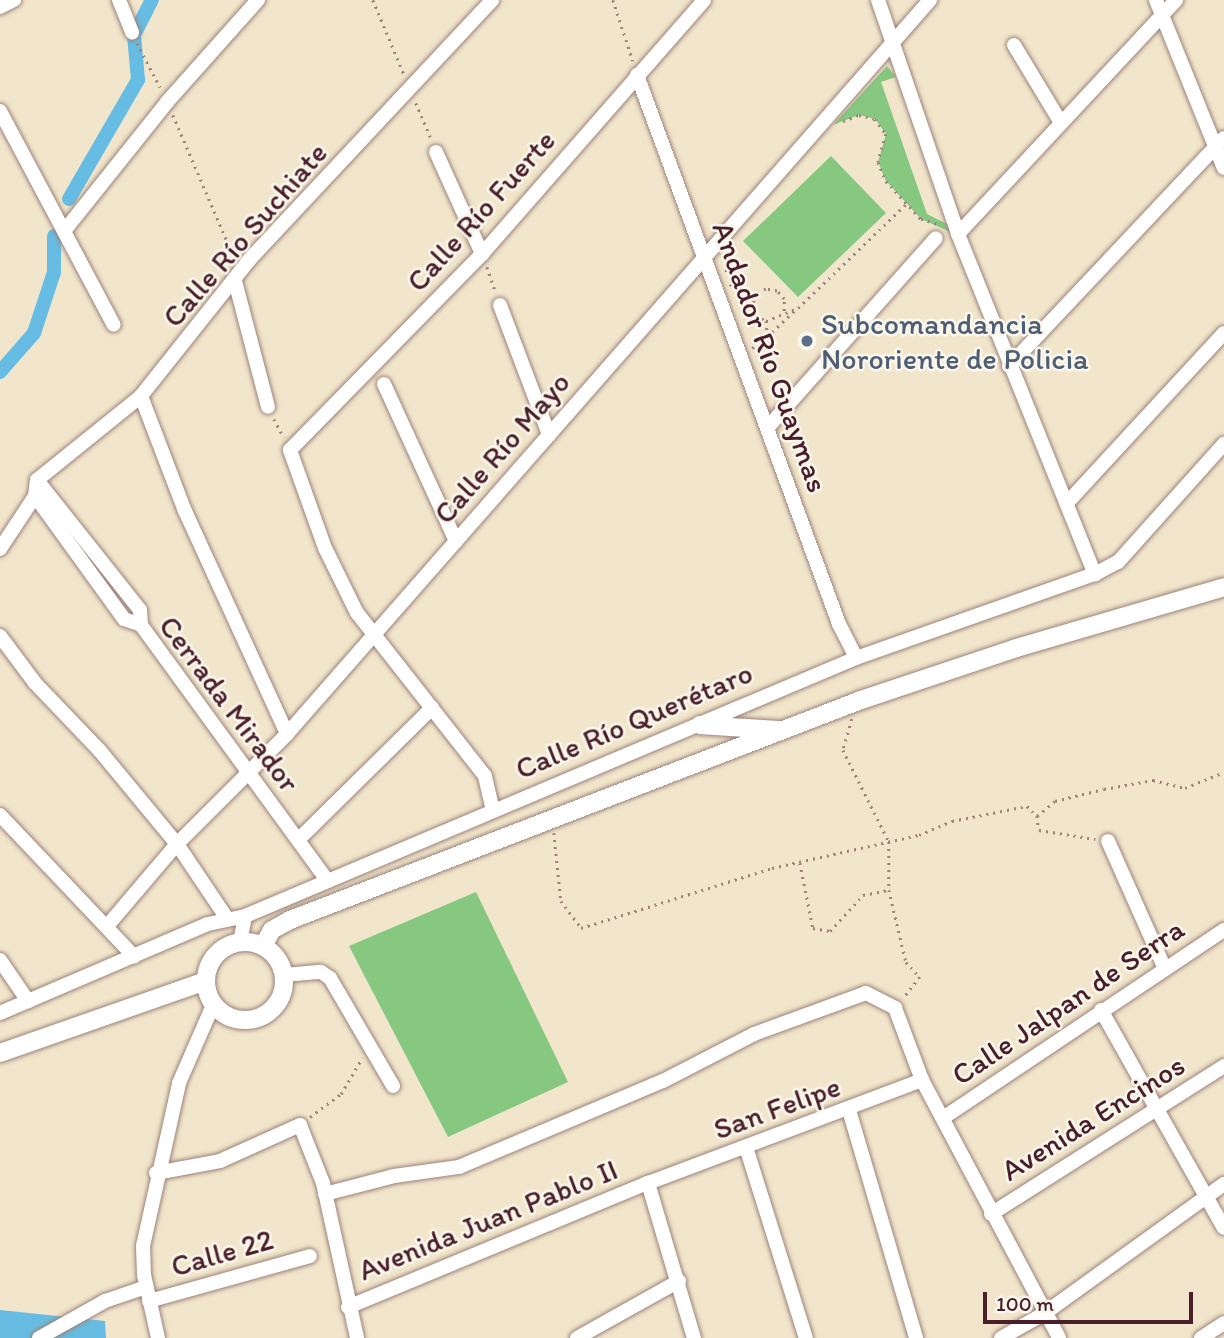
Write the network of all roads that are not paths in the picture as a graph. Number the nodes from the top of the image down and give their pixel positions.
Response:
1 (14, 0) edge
2 (119, 0) edge
3 (258, 0) edge
4 (492, 0) edge
5 (704, 0) edge
6 (878, 0) edge
7 (930, 0) edge
8 (1156, 0) edge
9 (1176, 0) edge
10 (0, 7) edge
11 (1163, 15) junction
12 (132, 32) road end
13 (894, 42) junction
14 (1014, 45) dead end
15 (637, 75) junction
16 (0, 111) edge
17 (1061, 123) junction
18 (1219, 143) edge
19 (436, 152) dead end
20 (1224, 168) edge
21 (65, 230) junction
22 (958, 233) junction
23 (936, 238) dead end
24 (482, 254) junction
25 (706, 257) junction
26 (235, 281) junction
27 (500, 305) road end
28 (114, 326) dead end
29 (1224, 333) edge
30 (1009, 366) junction
31 (384, 384) dead end
32 (141, 396) junction
33 (268, 407) road end
34 (769, 426) junction
35 (549, 435) junction
36 (1224, 444) edge
37 (37, 480) junction
38 (35, 496) junction
39 (1067, 503) junction
40 (456, 541) junction
41 (0, 549) edge
42 (1095, 574) junction
43 (1224, 587) edge
44 (141, 625) junction
45 (373, 635) junction
46 (0, 636) edge
47 (856, 658) junction
48 (432, 708) junction
49 (700, 725) junction
50 (781, 731) junction
51 (287, 734) junction
52 (250, 774) junction
53 (493, 811) junction
54 (0, 815) edge
55 (299, 839) junction
56 (1108, 841) road end
57 (177, 844) junction
58 (327, 881) junction
59 (246, 916) junction
60 (226, 917) junction
61 (108, 926) junction
62 (1224, 930) edge
63 (240, 942) junction
64 (262, 946) junction
65 (134, 956) junction
66 (0, 960) edge
67 (1164, 967) junction
68 (284, 975) junction
69 (206, 981) junction
70 (28, 1001) junction
71 (214, 1005) junction
72 (1101, 1010) junction
73 (0, 1013) edge
74 (0, 1053) edge
75 (1224, 1066) edge
76 (922, 1080) junction
77 (393, 1086) dead end
78 (849, 1110) junction
79 (1156, 1110) junction
80 (943, 1118) junction
81 (746, 1147) junction
82 (156, 1173) junction
83 (648, 1183) junction
84 (1224, 1184) edge
85 (325, 1194) junction
86 (1206, 1195) junction
87 (990, 1214) junction
88 (1224, 1228) edge
89 (310, 1256) dead end
90 (678, 1281) junction
91 (148, 1294) junction
92 (348, 1307) junction
93 (1045, 1312) junction
94 (1224, 1323) edge
95 (39, 1338) edge
96 (158, 1338) edge
97 (357, 1338) edge
98 (577, 1338) edge
99 (694, 1338) edge
100 (806, 1338) edge
101 (916, 1338) edge
102 (1002, 1338) edge
103 (1059, 1338) edge
104 (1200, 1338) edge

1 - 10 street
2 - 12 street
3 - 21 street
4 - 26 street, Calle Río Suchiate
5 - 15 street, Calle Río Fuerte
6 - 13 street
7 - 13 street, Calle Río Mayo
8 - 11 street
9 - 11 street
11 - 17 street
11 - 18 street
13 - 22 street
13 - 25 street, Calle Río Mayo
14 - 17 street
15 - 24 street, Calle Río Fuerte
15 - 25 street, Andador Río Guaymas
16 - 21 street
17 - 22 street
18 - 20 street
18 - 30 street
19 - 24 street
21 - 28 street
22 - 30 street
23 - 34 street
24 - 45 street, Calle Río Fuerte
25 - 34 street, Andador Río Guaymas
25 - 35 street, Calle Río Mayo
26 - 32 street, Calle Río Suchiate
26 - 33 street
27 - 35 street
29 - 39 street
30 - 39 street
31 - 40 street
32 - 37 street, Calle Río Suchiate
32 - 51 street
34 - 47 street, Andador Río Guaymas
35 - 40 street, Calle Río Mayo
36 - 42 street, Calle Río Querétaro
37 - 38 street
37 - 44 street
38 - 41 street
38 - 44 street, Cerrada Mirador
39 - 42 street
40 - 45 street, Calle Río Mayo
42 - 47 street, Calle Río Querétaro
43 - 50 main road, Calle Río Querétaro
44 - 52 street, Cerrada Mirador
45 - 48 street
45 - 51 street, Calle Río Mayo
46 - 57 street
47 - 49 street, Calle Río Querétaro
48 - 53 street
48 - 55 street
49 - 50 main road
49 - 53 street, Calle Río Querétaro
50 - 64 main road, Calle Río Querétaro
51 - 52 street, Calle Río Mayo
52 - 55 street, Cerrada Mirador
52 - 57 street, Calle Río Mayo
53 - 58 street, Calle Río Querétaro
54 - 61 street
55 - 58 street, Cerrada Mirador
56 - 67 street
57 - 60 street
57 - 61 street, Calle Río Mayo
58 - 59 street, Calle Río Querétaro
59 - 60 street, Calle Río Querétaro
59 - 63 street
60 - 65 street, Calle Río Querétaro
61 - 65 street
62 - 67 street, Calle Jalpan de Serra
63 - 64 main road
63 - 69 main road
64 - 68 main road
65 - 70 street, Calle Río Querétaro
66 - 70 street
67 - 72 street, Calle Jalpan de Serra
68 - 71 main road
68 - 77 street
69 - 71 main road
69 - 74 main road
70 - 73 street, Calle Río Querétaro
71 - 82 street
72 - 79 street
72 - 80 street, Calle Jalpan de Serra
75 - 79 street, Avenida Encinos
76 - 78 street, San Felipe
76 - 80 street
76 - 85 street
78 - 81 street, San Felipe
78 - 101 street
79 - 86 street
79 - 87 street, Avenida Encinos
80 - 87 street
81 - 83 street, San Felipe
81 - 100 street
82 - 85 street
82 - 91 street
83 - 90 street
83 - 92 street, Avenida Juan Pablo II
84 - 86 street
85 - 92 street
86 - 88 street
86 - 93 street
87 - 93 street
89 - 91 street, Calle 22
90 - 98 street
90 - 99 street
91 - 95 street, Calle 22
91 - 96 street
92 - 97 street
93 - 102 street
93 - 103 street
94 - 104 street

